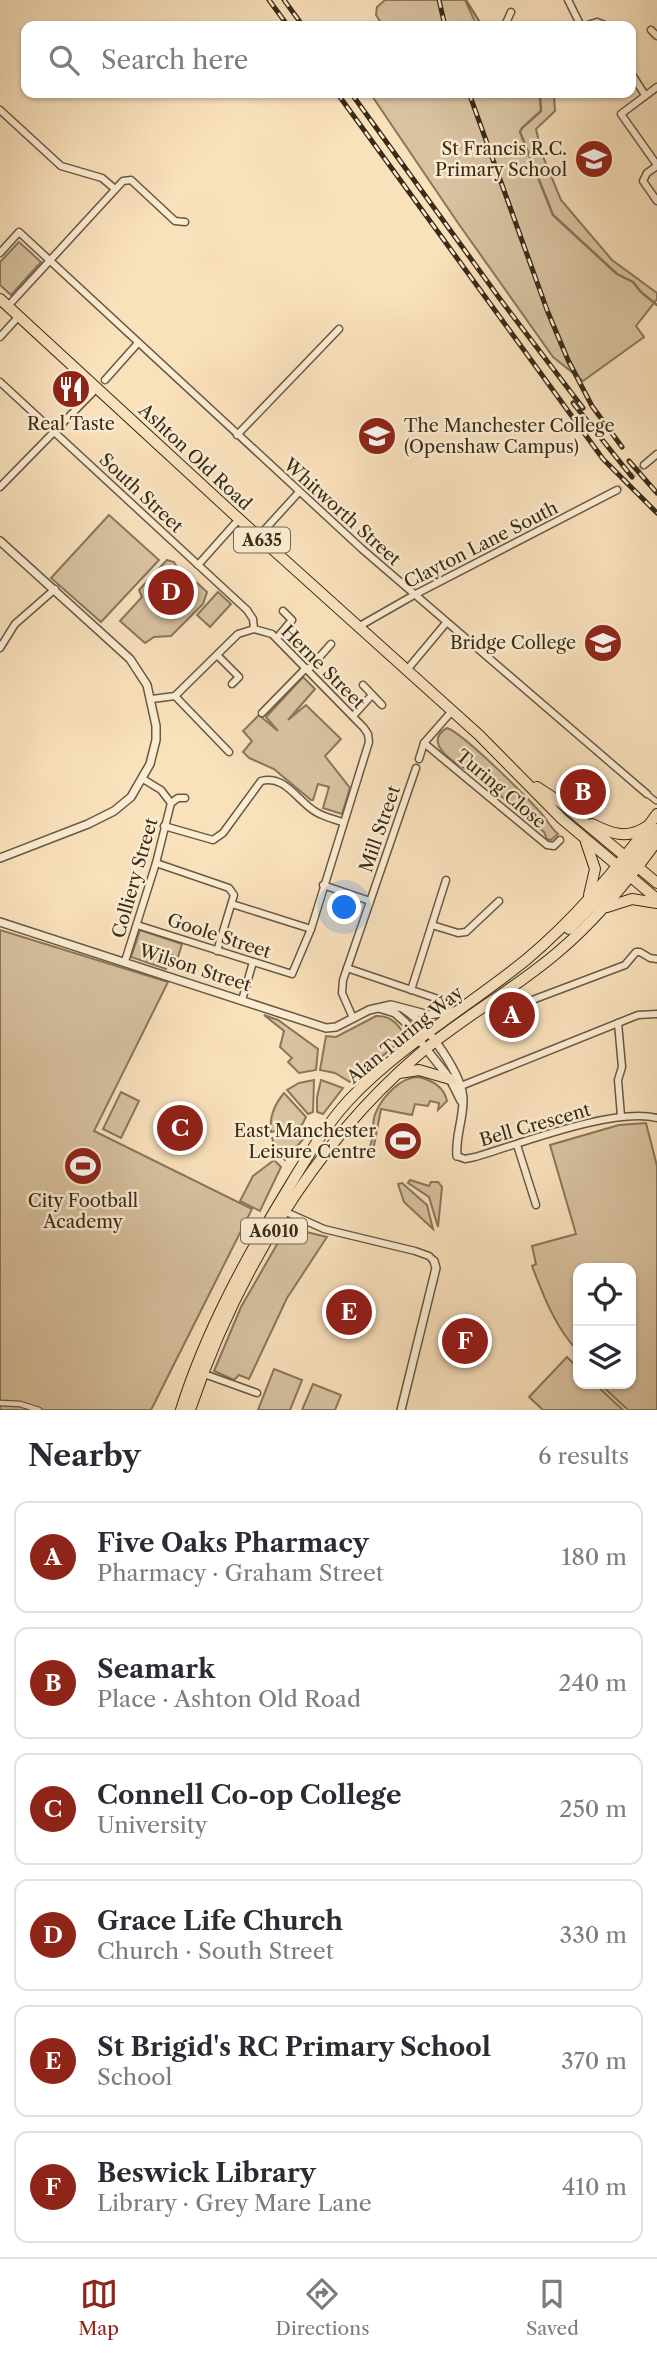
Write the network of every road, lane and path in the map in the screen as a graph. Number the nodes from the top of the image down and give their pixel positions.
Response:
1 (568, 0) edge
2 (511, 12) dead end
3 (507, 21) edge
4 (580, 21) edge
5 (652, 30) dead end
6 (657, 36) edge
7 (636, 80) edge
8 (657, 87) edge
9 (645, 95) junction
10 (615, 106) dead end
11 (0, 110) edge
12 (621, 114) junction
13 (657, 165) edge
14 (115, 189) junction
15 (657, 201) edge
16 (185, 222) dead end
17 (0, 253) edge
18 (49, 261) junction
19 (4, 302) edge
20 (19, 316) junction
21 (339, 329) dead end
22 (0, 337) edge
23 (138, 344) junction
24 (105, 380) dead end
25 (0, 382) edge
26 (97, 388) junction
27 (55, 432) junction
28 (237, 435) junction
29 (657, 454) edge
30 (644, 465) tunnel mouth
31 (0, 487) edge
32 (617, 490) tunnel mouth
33 (299, 492) junction
34 (239, 519) junction
35 (258, 537) junction
36 (0, 541) edge
37 (198, 565) junction
38 (55, 589) junction
39 (414, 595) junction
40 (283, 611) dead end
41 (446, 623) junction
42 (358, 627) junction
43 (254, 629) junction
44 (276, 638) junction
45 (331, 644) dead end
46 (0, 648) edge
47 (217, 655) junction
48 (307, 669) junction
49 (406, 671) junction
50 (232, 684) dead end
51 (363, 685) dead end
52 (372, 695) junction
53 (175, 696) junction
54 (152, 699) junction
55 (382, 705) dead end
56 (452, 711) junction
57 (262, 713) dead end
58 (353, 716) junction
59 (425, 743) junction
60 (229, 752) dead end
61 (419, 759) dead end
62 (416, 768) dead end
63 (143, 779) junction
64 (525, 779) junction
65 (648, 794) joint
66 (186, 798) dead end
67 (656, 801) edge
68 (170, 803) junction
69 (657, 814) edge
70 (579, 818) junction
71 (342, 822) junction
72 (164, 826) junction
73 (653, 827) edge
74 (583, 838) junction
75 (561, 840) dead end
76 (657, 841) edge
77 (0, 858) edge
78 (631, 862) junction
79 (156, 863) junction
80 (623, 872) junction
81 (446, 880) dead end
82 (657, 883) edge
83 (323, 885) junction
84 (370, 901) junction
85 (499, 901) dead end
86 (657, 901) edge
87 (232, 904) junction
88 (585, 905) junction
89 (602, 910) junction
90 (0, 922) edge
91 (137, 925) junction
92 (432, 925) junction
93 (311, 929) junction
94 (539, 947) junction
95 (218, 951) junction
96 (657, 959) edge
97 (125, 961) junction
98 (253, 962) junction
99 (347, 968) junction
100 (292, 974) joint
101 (411, 990) junction
102 (242, 1000) junction
103 (444, 1001) dead end
104 (527, 1002) dead end
105 (391, 1005) junction
106 (378, 1008) junction
107 (458, 1010) junction
108 (657, 1014) edge
109 (353, 1018) junction
110 (618, 1023) junction
111 (424, 1036) junction
112 (431, 1046) junction
113 (398, 1073) junction
114 (450, 1079) junction
115 (461, 1086) junction
116 (463, 1105) junction
117 (621, 1116) junction
118 (657, 1118) edge
119 (517, 1145) junction
120 (457, 1156) joint
121 (536, 1205) dead end
122 (286, 1212) junction
123 (435, 1261) joint
124 (204, 1374) junction
125 (257, 1393) dead end
126 (0, 1403) edge
127 (39, 1410) edge
128 (181, 1410) edge
129 (190, 1410) edge
130 (401, 1410) edge

1 - 4 street
2 - 3 street
5 - 6 street
7 - 9 street
8 - 9 street
9 - 12 street
10 - 12 street
11 - 14 street
12 - 13 street
13 - 15 street
14 - 16 street
14 - 18 street
17 - 18 street, Whitworth Street
18 - 19 street
18 - 23 street, Whitworth Street
19 - 20 highway, Ashton Old Road / A635
20 - 22 street
20 - 26 highway, Ashton Old Road / A635
21 - 28 street
23 - 24 street
23 - 28 street, Whitworth Street
25 - 27 street, South Street
26 - 27 street
26 - 34 highway, Ashton Old Road / A635
27 - 31 street
27 - 37 street, South Street
28 - 33 street, Whitworth Street
29 - 30 street
32 - 39 street, Clayton Lane South
33 - 35 street
33 - 39 street, Whitworth Street
34 - 35 highway, Ashton Old Road / A635
34 - 37 street
35 - 42 highway, Ashton Old Road / A635
36 - 38 street
37 - 43 street, South Street
38 - 46 street
38 - 54 street
39 - 41 street, Whitworth Street
39 - 42 street, Clayton Lane South
40 - 44 street
41 - 49 street
41 - 65 street, Whitworth Street
42 - 49 highway, Ashton Old Road / A635
43 - 44 street, Herne Street
43 - 47 street, Herne Street
44 - 48 street, Herne Street
45 - 48 street
47 - 50 street
47 - 53 street, Herne Street
48 - 57 street
48 - 58 street, Herne Street
49 - 56 highway, Ashton Old Road / A635
51 - 52 street
52 - 55 street
52 - 58 street
53 - 54 street
53 - 60 street
54 - 63 street
56 - 59 street
56 - 64 highway, Ashton Old Road / A635
58 - 71 street, Herne Street
59 - 61 street
59 - 75 street, Turing Close
62 - 84 street, Mill Street
63 - 68 street, Colliery Street
63 - 77 street
64 - 70 highway, Ashton Old Road / A635
64 - 74 highway, Ashton Old Road / A635
65 - 67 street, Whitworth Street
66 - 68 street, Colliery Street
68 - 72 street, Colliery Street
69 - 73 highway, A6010
70 - 73 highway
70 - 78 highway, Ashton Old Road / A635
71 - 72 street
71 - 83 street, Herne Street
72 - 79 street, Colliery Street
73 - 78 highway, A6010
74 - 80 highway, Ashton Old Road / A635
74 - 88 highway
76 - 78 highway, A6010
78 - 80 highway, A6010
78 - 80 highway, A6010
78 - 82 highway, Ashton Old Road / A635
79 - 87 street
79 - 91 street, Colliery Street
80 - 86 highway, Ashton Old Road / A635
80 - 88 highway, Alan Turing Way / A6010
80 - 89 highway, Alan Turing Way / A6010
80 - 94 highway
81 - 92 street
83 - 84 street
83 - 93 street, Herne Street
84 - 99 street, Mill Street
85 - 92 street
86 - 89 highway
87 - 93 street
87 - 95 street
88 - 94 highway, Alan Turing Way / A6010
89 - 112 highway, Alan Turing Way / A6010
90 - 97 street, Wilson Street
91 - 95 street, Goole Street
91 - 97 street, Colliery Street
92 - 101 street
93 - 100 street, Herne Street
94 - 107 highway, Alan Turing Way / A6010
95 - 98 street, Goole Street
96 - 104 street
97 - 102 street, Wilson Street
98 - 100 street, Goole Street
98 - 102 street
99 - 101 street
99 - 109 street, Mill Street
101 - 103 street
102 - 109 street, Wilson Street
105 - 106 street, Wilson Street
105 - 107 street, Wilson Street
105 - 111 street
106 - 109 street, Wilson Street
106 - 111 street
107 - 111 highway, Alan Turing Way / A6010
108 - 110 street
110 - 115 street
110 - 117 street
111 - 112 street
111 - 128 highway, Alan Turing Way / A6010
112 - 113 highway, Alan Turing Way / A6010
112 - 114 street
112 - 115 street
113 - 114 highway
113 - 122 highway, Alan Turing Way / A6010
114 - 116 street
115 - 116 street
116 - 120 street
117 - 118 street, Bell Crescent
117 - 119 street, Bell Crescent
119 - 120 street, Bell Crescent
119 - 121 street
122 - 123 street
122 - 124 highway, Alan Turing Way / A6010
123 - 130 street
124 - 125 street
124 - 129 highway, Alan Turing Way / A6010
126 - 127 street

